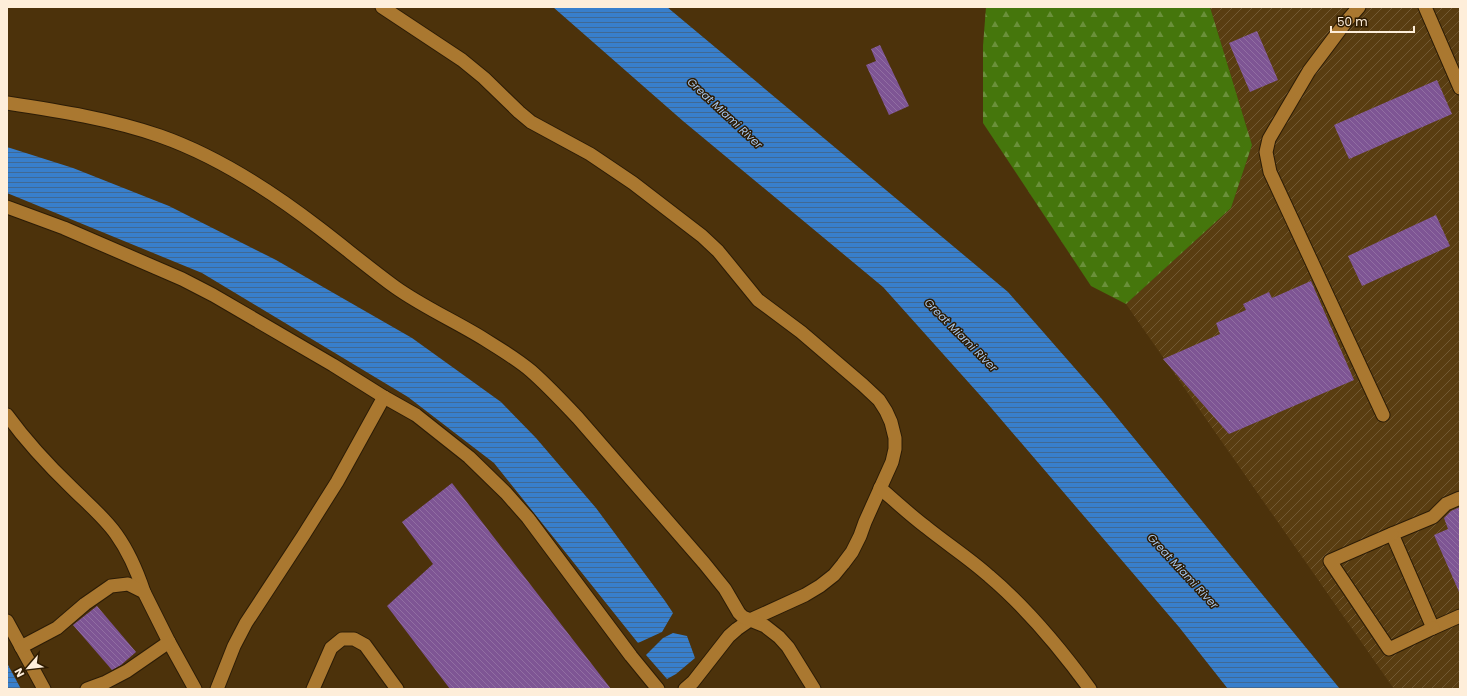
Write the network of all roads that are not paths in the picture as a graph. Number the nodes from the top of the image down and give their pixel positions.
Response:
1 (382, 7) edge
2 (1359, 7) edge
3 (1425, 7) edge
4 (1457, 74) edge
5 (1460, 88) edge
6 (7, 103) edge
7 (7, 207) edge
8 (384, 397) junction
9 (7, 414) edge
10 (1382, 415) dead end
11 (880, 488) junction
12 (1460, 498) edge
13 (1392, 534) junction
14 (144, 592) junction
15 (1460, 616) edge
16 (750, 620) junction
17 (7, 621) edge
18 (1433, 628) junction
19 (169, 642) junction
20 (21, 647) junction
21 (44, 689) edge
22 (87, 689) edge
23 (195, 689) edge
24 (217, 689) edge
25 (313, 689) edge
26 (397, 689) edge
27 (658, 689) edge
28 (685, 689) edge
29 (814, 689) edge
30 (1090, 689) edge

1 - 11 street
2 - 10 street
3 - 4 street
4 - 5 street
6 - 16 street
7 - 8 street
8 - 24 street
8 - 27 street
9 - 14 street
11 - 16 street
11 - 30 street
12 - 13 street
13 - 18 street
13 - 18 street
14 - 19 street
14 - 20 street
15 - 18 street
16 - 28 street
16 - 29 street
17 - 20 street
19 - 22 street
19 - 23 street
20 - 21 street
25 - 26 street

